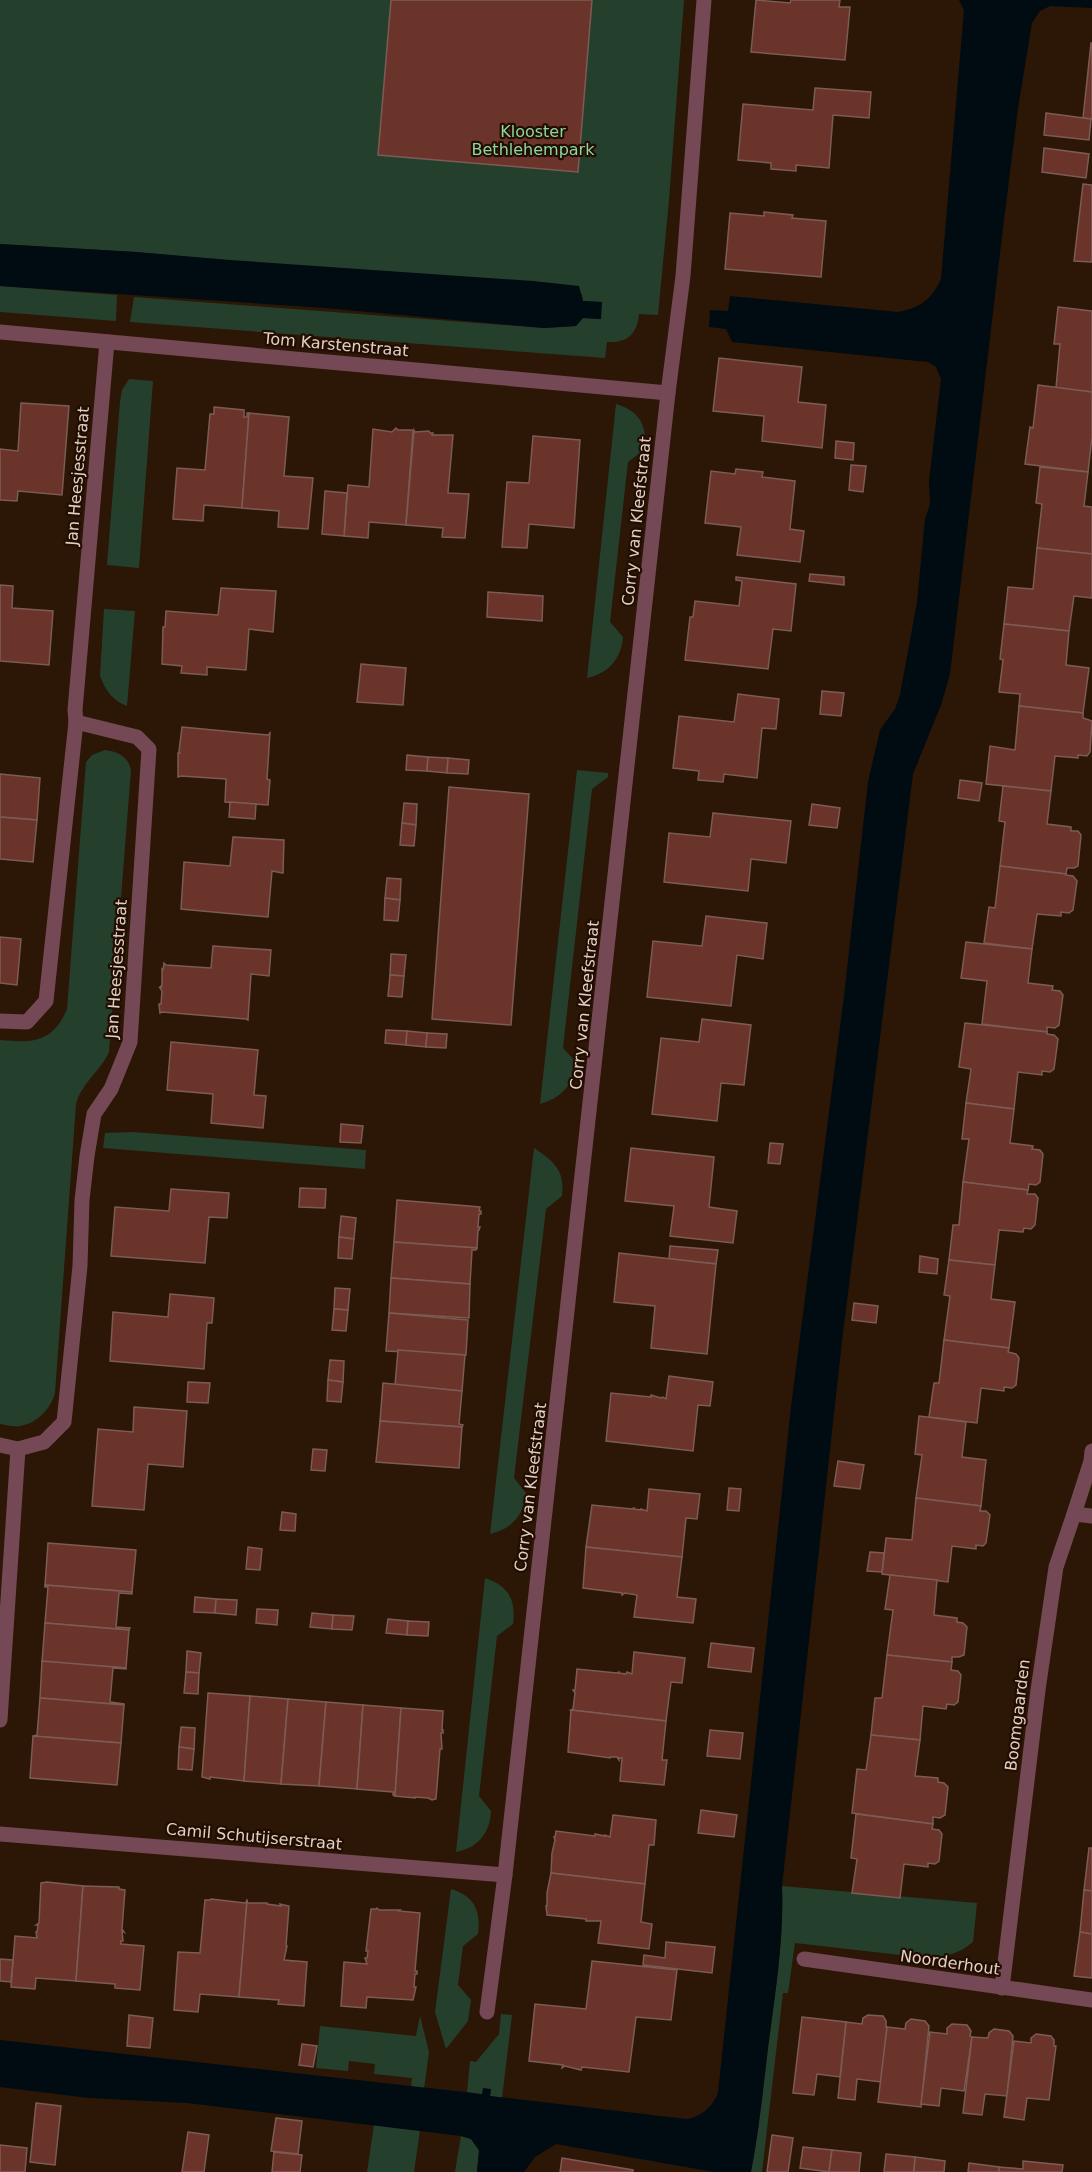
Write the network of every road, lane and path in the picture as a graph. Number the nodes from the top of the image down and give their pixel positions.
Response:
1 (704, 0) edge
2 (0, 332) edge
3 (107, 342) junction
4 (668, 393) junction
5 (76, 722) junction
6 (0, 1022) edge
7 (0, 1445) edge
8 (18, 1449) junction
9 (1092, 1451) edge
10 (1074, 1514) junction
11 (1092, 1516) edge
12 (0, 1720) edge
13 (0, 1834) edge
14 (505, 1875) junction
15 (804, 1959) dead end
16 (1002, 1988) junction
17 (1092, 2000) edge
18 (487, 2012) dead end

1 - 4 street, Corry van Kleefstraat
2 - 3 street, Tom Karstenstraat
3 - 4 street, Tom Karstenstraat
3 - 5 street, Jan Heesjesstraat
4 - 14 street, Corry van Kleefstraat
5 - 6 street, Jan Heesjesstraat
5 - 8 street, Jan Heesjesstraat
7 - 8 street
8 - 12 street
9 - 10 street, Boomgaarden
10 - 11 street
10 - 16 street, Boomgaarden
13 - 14 street, Camil Schutijserstraat
14 - 18 street, Corry van Kleefstraat
15 - 16 street, Noorderhout
16 - 17 street, Noorderhout

